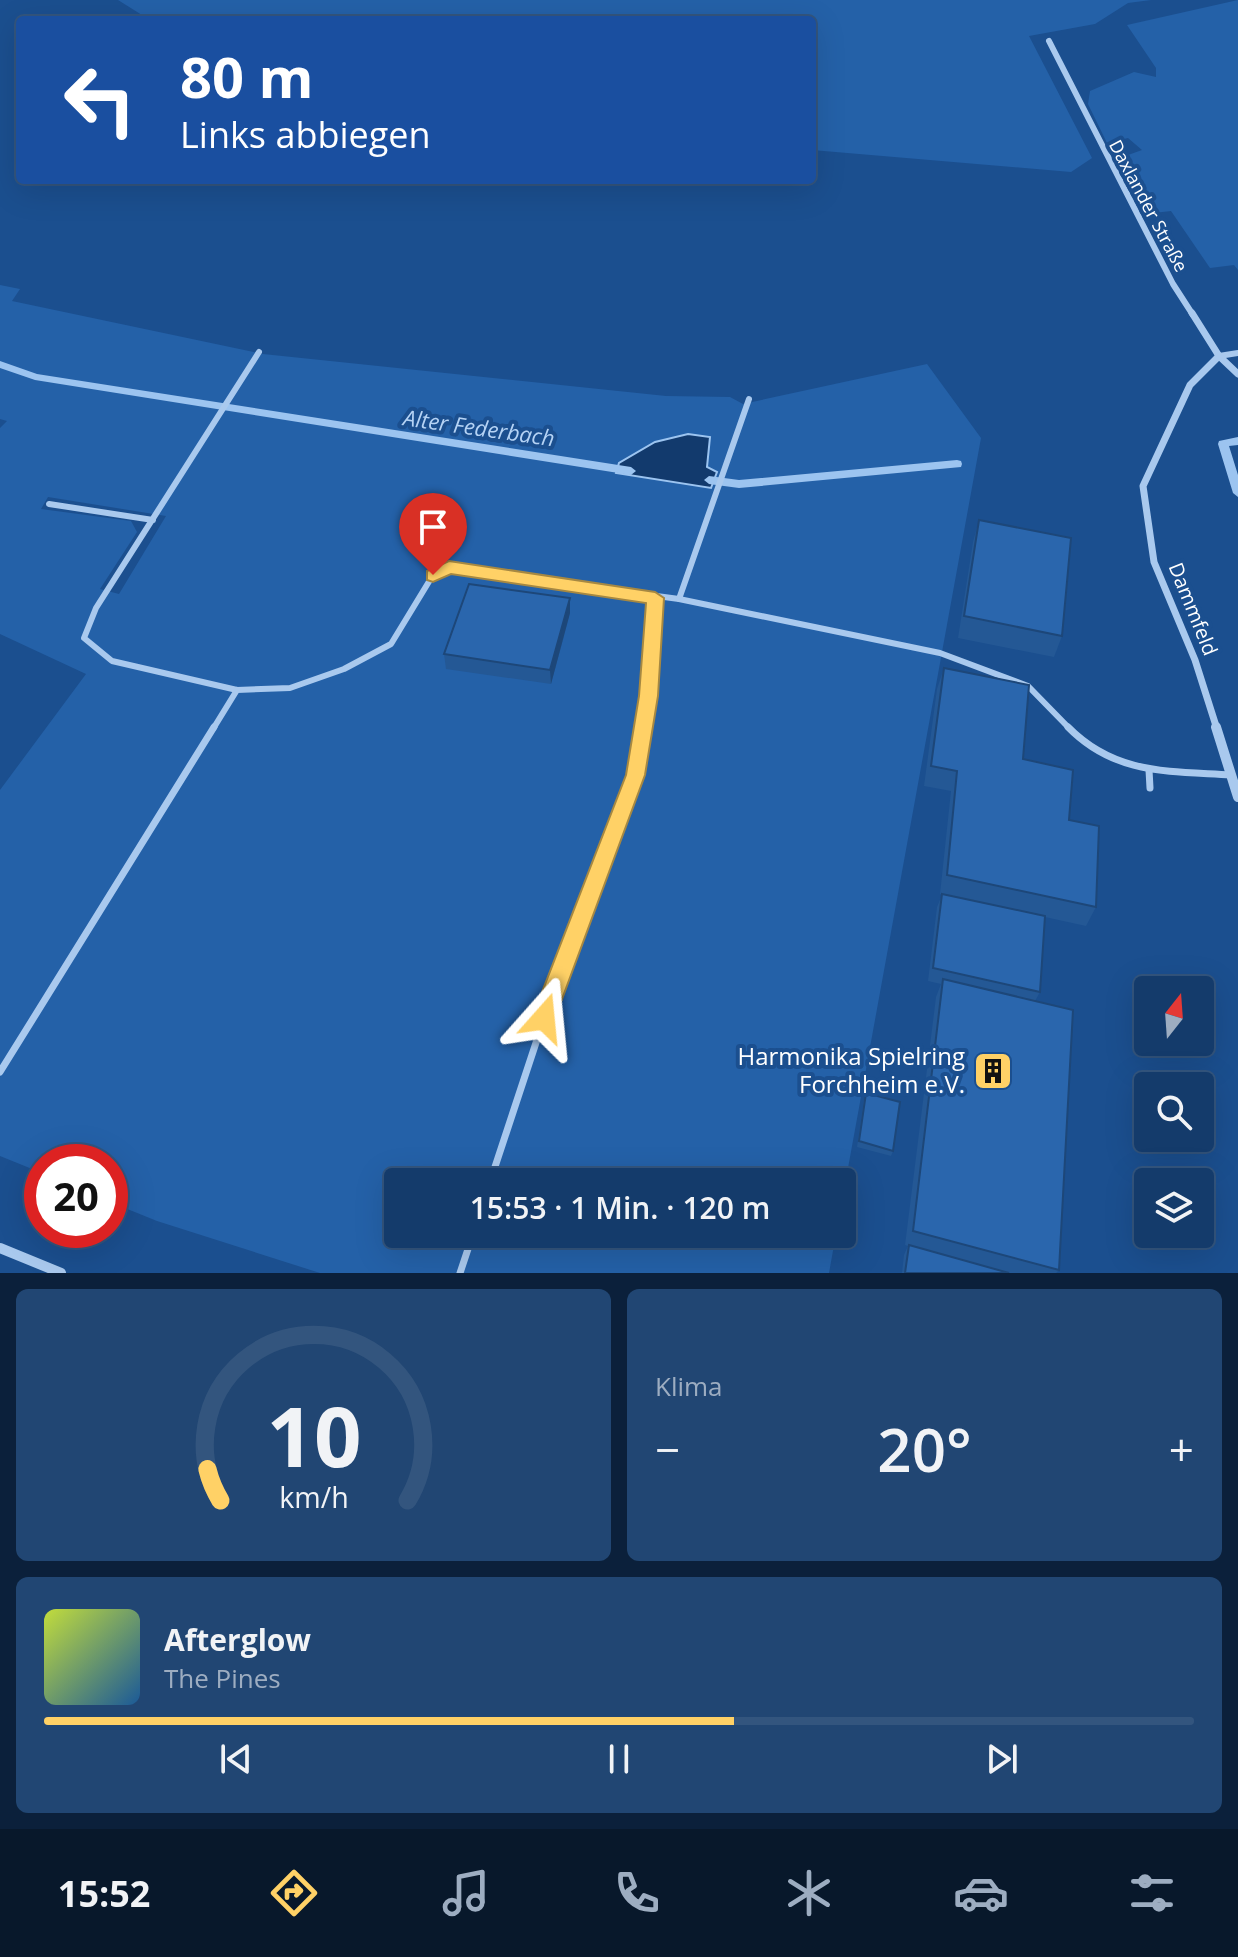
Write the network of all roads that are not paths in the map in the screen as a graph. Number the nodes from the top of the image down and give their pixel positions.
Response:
1 (1049, 41) dead end
2 (259, 352) dead end
3 (1238, 353) edge
4 (1219, 356) junction
5 (1238, 374) edge
6 (749, 399) dead end
7 (49, 504) dead end
8 (153, 520) junction
9 (655, 598) junction
10 (679, 599) junction
11 (237, 690) junction
12 (1149, 770) junction
13 (1231, 775) junction
14 (1150, 788) dead end
15 (1238, 797) edge
16 (0, 1072) edge
17 (495, 1168) edge
18 (0, 1248) edge
19 (468, 1248) edge
20 (61, 1273) edge
21 (460, 1273) edge

1 - 4 street, Daxlander Straße
2 - 8 lane
3 - 4 lane
4 - 5 street, Daxlander Straße
4 - 13 street, Dammfeld
6 - 10 lane
7 - 8 lane
8 - 11 lane
9 - 10 lane
9 - 11 lane
9 - 17 lane
10 - 12 lane
11 - 16 lane
12 - 13 lane
12 - 14 lane
13 - 15 street, Dammfeld
18 - 20 street
19 - 21 lane

